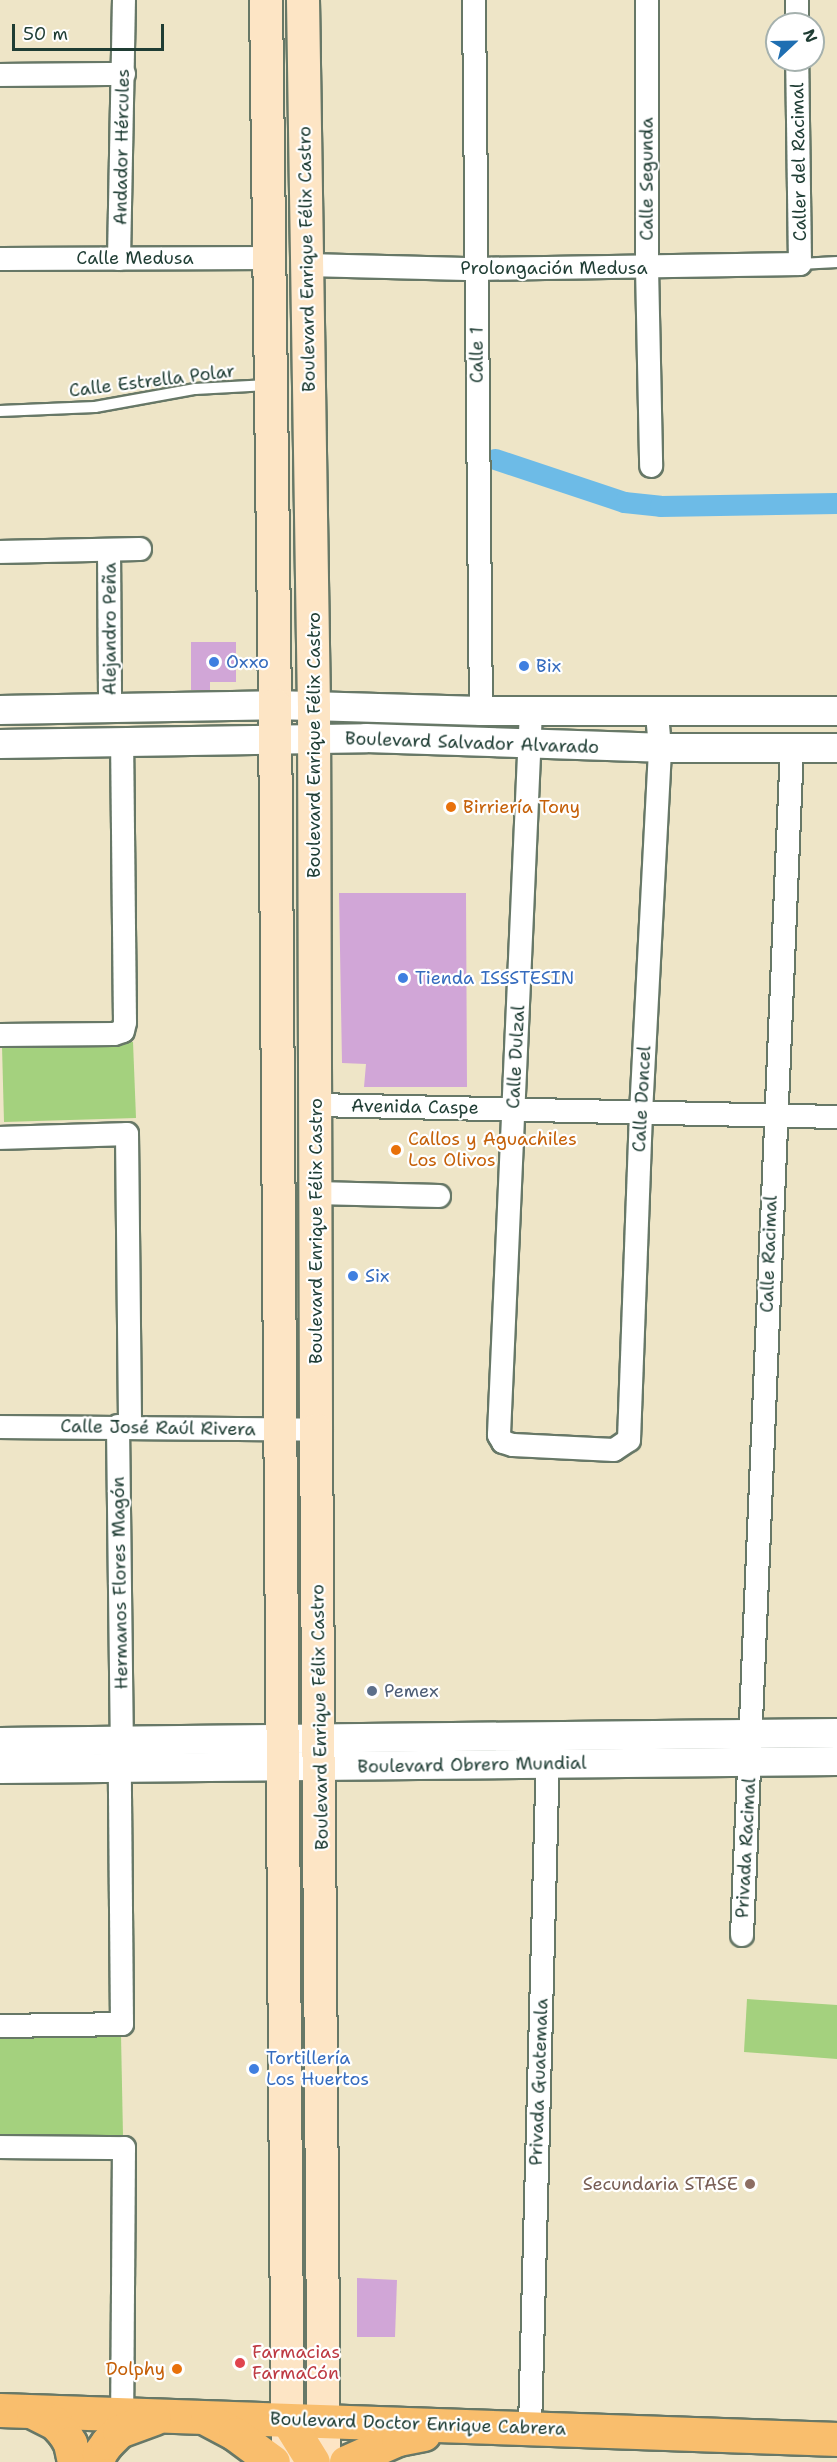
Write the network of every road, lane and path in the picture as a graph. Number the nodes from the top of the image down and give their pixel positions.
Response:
1 (124, 0) edge
2 (266, 0) edge
3 (303, 0) edge
4 (474, 0) edge
5 (647, 0) edge
6 (797, 72) edge
7 (124, 74) junction
8 (0, 75) edge
9 (0, 258) edge
10 (271, 258) junction
11 (119, 259) junction
12 (837, 262) edge
13 (800, 264) junction
14 (307, 265) junction
15 (647, 267) junction
16 (476, 269) junction
17 (271, 385) junction
18 (0, 411) edge
19 (651, 466) dead end
20 (141, 549) dead end
21 (110, 550) junction
22 (0, 552) edge
23 (275, 705) junction
24 (314, 706) junction
25 (168, 708) junction
26 (110, 709) junction
27 (0, 710) edge
28 (531, 710) junction
29 (481, 711) junction
30 (657, 711) junction
31 (837, 711) edge
32 (314, 739) junction
33 (275, 740) junction
34 (168, 742) junction
35 (122, 743) junction
36 (0, 744) edge
37 (531, 744) junction
38 (660, 748) junction
39 (792, 748) junction
40 (837, 748) edge
41 (0, 1035) edge
42 (316, 1105) junction
43 (514, 1110) junction
44 (641, 1113) junction
45 (774, 1116) junction
46 (837, 1117) edge
47 (0, 1138) edge
48 (316, 1193) junction
49 (439, 1196) dead end
50 (124, 1426) junction
51 (0, 1427) edge
52 (280, 1430) junction
53 (316, 1430) junction
54 (621, 1447) joint
55 (837, 1732) edge
56 (61, 1740) junction
57 (122, 1740) junction
58 (0, 1742) edge
59 (751, 1747) junction
60 (548, 1749) junction
61 (283, 1753) junction
62 (321, 1753) junction
63 (837, 1761) edge
64 (0, 1769) edge
65 (60, 1769) junction
66 (120, 1770) junction
67 (742, 1935) dead end
68 (0, 2026) edge
69 (0, 2148) edge
70 (0, 2410) edge
71 (33, 2412) junction
72 (122, 2413) junction
73 (161, 2415) junction
74 (204, 2417) junction
75 (287, 2420) junction
76 (326, 2421) junction
77 (467, 2426) junction
78 (530, 2428) junction
79 (837, 2439) edge
80 (307, 2461) edge
81 (74, 2462) edge
82 (98, 2462) edge
83 (273, 2462) edge
84 (346, 2462) edge

1 - 7 street, Andador Hércules
2 - 10 main road, Boulevard Enrique Félix Castro
3 - 14 main road, Boulevard Enrique Félix Castro
4 - 16 street, Calle 1
5 - 15 street, Calle Segunda
6 - 13 street, Caller del Racimal
7 - 8 street
7 - 11 street, Andador Hércules
9 - 11 street, Calle Medusa
10 - 11 street, Calle Medusa
10 - 17 main road, Boulevard Enrique Félix Castro
12 - 13 lane
13 - 15 street, Prolongación Medusa
14 - 16 street, Prolongación Medusa
14 - 24 main road, Boulevard Enrique Félix Castro
15 - 16 street, Prolongación Medusa
15 - 19 street, Calle Segunda
16 - 29 street, Calle 1
17 - 18 lane, Calle Estrella Polar
17 - 23 main road, Boulevard Enrique Félix Castro
20 - 21 street, Alejandro Peña
21 - 22 street, Alejandro Peña
21 - 26 street, Alejandro Peña
23 - 24 street, Boulevard Salvador Alvarado
23 - 25 street, Boulevard Salvador Alvarado
23 - 33 main road, Boulevard Enrique Félix Castro
24 - 29 street, Boulevard Salvador Alvarado
24 - 32 main road, Boulevard Enrique Félix Castro
25 - 26 street, Boulevard Salvador Alvarado
25 - 34 street
26 - 27 street, Boulevard Salvador Alvarado
28 - 29 street, Boulevard Salvador Alvarado
28 - 30 street, Boulevard Salvador Alvarado
28 - 37 street, Calle Dulzal
30 - 31 street, Boulevard Salvador Alvarado
30 - 38 street, Calle Doncel
32 - 33 street, Boulevard Salvador Alvarado
32 - 37 street, Boulevard Salvador Alvarado
32 - 42 main road, Boulevard Enrique Félix Castro
33 - 34 street, Boulevard Salvador Alvarado
33 - 52 main road, Boulevard Enrique Félix Castro
34 - 35 street, Boulevard Salvador Alvarado
35 - 36 street, Boulevard Salvador Alvarado
35 - 41 street
37 - 38 street, Boulevard Salvador Alvarado
37 - 43 street, Calle Dulzal
38 - 39 street, Boulevard Salvador Alvarado
38 - 44 street, Calle Doncel
39 - 40 street, Boulevard Salvador Alvarado
39 - 45 street, Calle Racimal
42 - 43 street, Avenida Caspe
42 - 48 main road, Boulevard Enrique Félix Castro
43 - 44 street, Avenida Caspe
43 - 54 street, Calle Dulzal
44 - 45 street, Avenida Caspe
44 - 54 street, Calle Doncel
45 - 46 street, Avenida Caspe
45 - 59 street, Calle Racimal
47 - 50 street, Hermanos Flores Magón
48 - 49 street
48 - 53 main road, Boulevard Enrique Félix Castro
50 - 51 street, Calle José Raúl Rivera
50 - 52 street, Calle José Raúl Rivera
50 - 57 street, Hermanos Flores Magón
52 - 53 street, Calle José Raúl Rivera
52 - 61 main road, Boulevard Enrique Félix Castro
53 - 62 main road, Boulevard Enrique Félix Castro
55 - 59 street, Boulevard Obrero Mundial
56 - 57 street, Boulevard Obrero Mundial
56 - 58 street, Boulevard Obrero Mundial
56 - 65 street
57 - 61 street, Boulevard Obrero Mundial
59 - 60 street, Boulevard Obrero Mundial
59 - 63 street, Boulevard Obrero Mundial
59 - 67 street, Privada Racimal
60 - 62 street, Boulevard Obrero Mundial
60 - 78 street, Privada Guatemala
61 - 62 street, Boulevard Obrero Mundial
61 - 66 street, Boulevard Obrero Mundial
61 - 75 main road, Boulevard Enrique Félix Castro
62 - 76 main road, Boulevard Enrique Félix Castro
64 - 65 street, Boulevard Obrero Mundial
65 - 66 street, Boulevard Obrero Mundial
66 - 68 street
69 - 72 street
70 - 71 main road, Boulevard Doctor Enrique Cabrera
71 - 72 main road, Boulevard Doctor Enrique Cabrera
71 - 81 main road
72 - 73 main road, Boulevard Doctor Enrique Cabrera
73 - 74 main road, Boulevard Doctor Enrique Cabrera
73 - 82 main road
74 - 75 main road, Boulevard Doctor Enrique Cabrera
74 - 83 main road
75 - 76 main road, Boulevard Doctor Enrique Cabrera
75 - 80 main road
76 - 77 main road, Boulevard Doctor Enrique Cabrera
76 - 80 main road
77 - 78 main road, Boulevard Doctor Enrique Cabrera
77 - 84 main road
78 - 79 main road, Boulevard Doctor Enrique Cabrera

